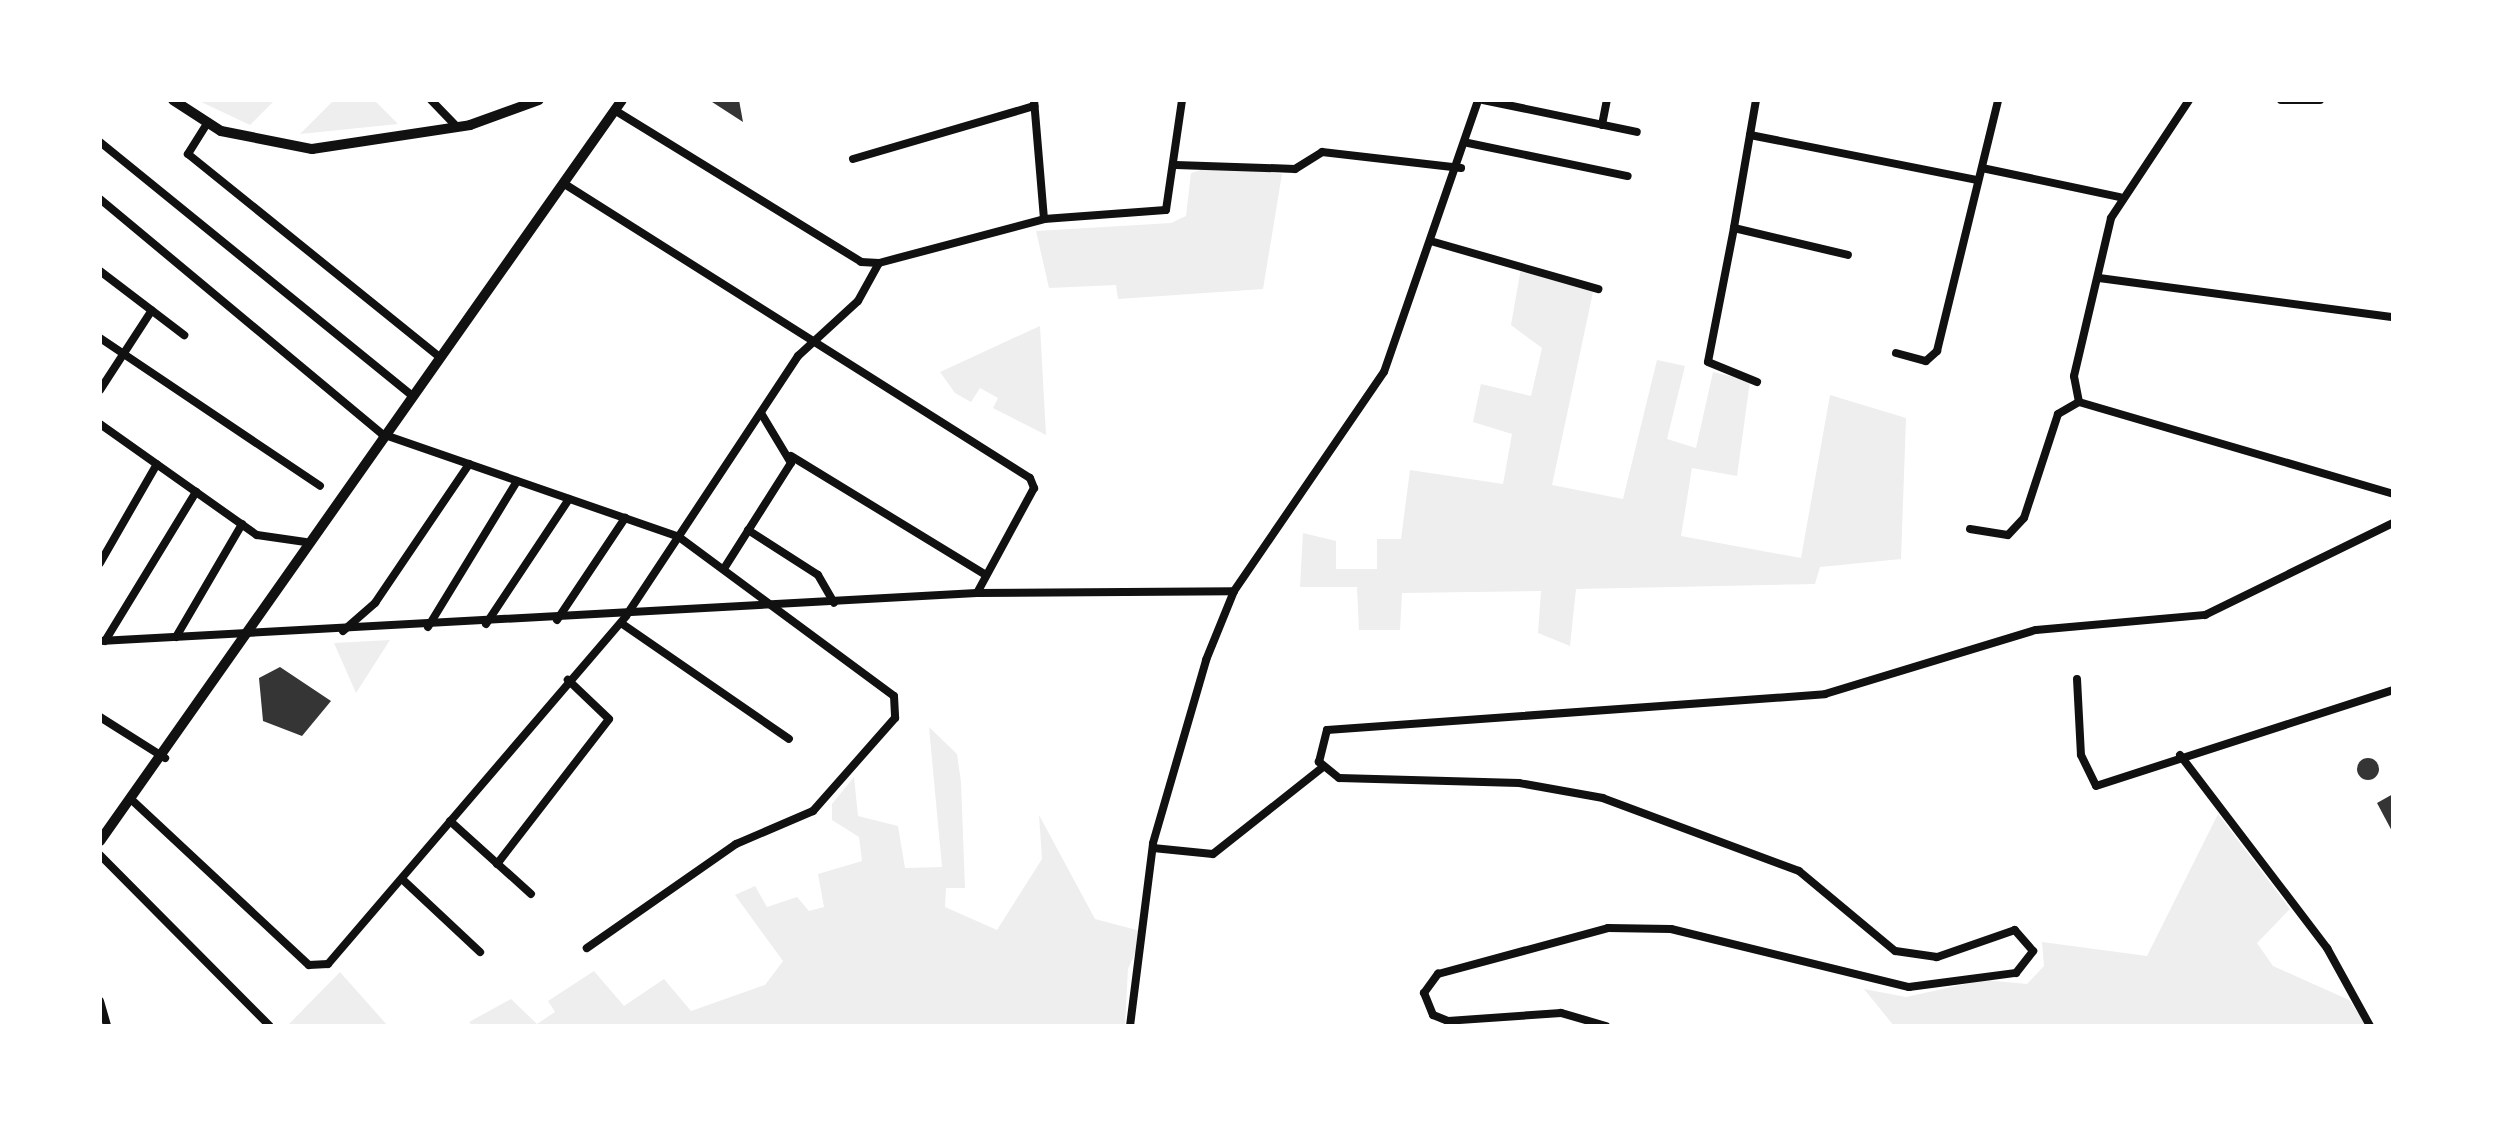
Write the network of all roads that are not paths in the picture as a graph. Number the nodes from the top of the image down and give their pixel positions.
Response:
1 (173, 100) edge
2 (431, 100) edge
3 (539, 100) edge
4 (622, 100) edge
5 (1182, 100) edge
6 (1481, 100) edge
7 (1608, 100) edge
8 (1756, 100) edge
9 (1998, 100) edge
10 (2189, 100) edge
11 (2281, 100) edge
12 (2320, 100) edge
13 (1034, 103) edge
14 (616, 111) junction
15 (208, 122) junction
16 (1602, 125) junction
17 (457, 127) junction
18 (1637, 132) dead end
19 (1750, 135) junction
20 (100, 142) edge
21 (1468, 143) junction
22 (852, 159) dead end
23 (1176, 165) junction
24 (1461, 168) junction
25 (1982, 168) junction
26 (1628, 176) dead end
27 (1978, 180) junction
28 (563, 183) junction
29 (2120, 198) junction
30 (100, 199) edge
31 (1044, 219) junction
32 (1734, 228) junction
33 (1434, 242) junction
34 (1848, 255) dead end
35 (879, 263) junction
36 (100, 271) edge
37 (2099, 278) junction
38 (1598, 288) dead end
39 (152, 310) junction
40 (2393, 317) edge
41 (184, 334) dead end
42 (100, 338) edge
43 (811, 344) junction
44 (124, 353) junction
45 (1896, 353) dead end
46 (438, 356) junction
47 (1758, 382) dead end
48 (100, 390) edge
49 (410, 394) junction
50 (2080, 402) junction
51 (762, 412) junction
52 (100, 424) edge
53 (382, 434) junction
54 (791, 456) junction
55 (157, 464) junction
56 (469, 464) junction
57 (518, 482) junction
58 (320, 486) dead end
59 (196, 492) junction
60 (2393, 494) edge
61 (568, 499) junction
62 (625, 518) junction
63 (2393, 523) edge
64 (242, 524) junction
65 (1970, 529) dead end
66 (748, 530) junction
67 (679, 537) junction
68 (305, 542) junction
69 (100, 563) edge
70 (724, 567) junction
71 (984, 573) junction
72 (1234, 591) junction
73 (977, 593) junction
74 (834, 602) junction
75 (786, 607) junction
76 (557, 620) junction
77 (624, 620) junction
78 (486, 624) junction
79 (428, 626) junction
80 (343, 631) junction
81 (251, 634) junction
82 (176, 637) junction
83 (103, 641) edge
84 (2076, 679) dead end
85 (568, 680) junction
86 (2393, 690) edge
87 (100, 717) edge
88 (789, 739) dead end
89 (2180, 755) junction
90 (165, 758) junction
91 (1322, 768) junction
92 (134, 802) junction
93 (450, 822) junction
94 (102, 836) edge
95 (1153, 848) junction
96 (100, 855) edge
97 (498, 864) junction
98 (402, 879) junction
99 (530, 894) dead end
100 (587, 948) dead end
101 (480, 952) dead end
102 (100, 1001) edge
103 (107, 1026) edge
104 (270, 1026) edge
105 (1130, 1026) edge
106 (1606, 1026) edge
107 (2370, 1026) edge

1 - 15 street
2 - 17 street
3 - 17 street
4 - 14 street
5 - 23 street
6 - 16 street
6 - 21 street
7 - 16 street
8 - 19 street
9 - 25 street
10 - 29 street
11 - 12 street
13 - 22 street
13 - 31 street
14 - 28 street
14 - 35 street
15 - 17 street
15 - 46 street
16 - 18 street
19 - 27 street
19 - 32 street
20 - 49 street
21 - 24 street
21 - 26 street
23 - 24 street
23 - 31 street
24 - 33 street
25 - 27 street
25 - 29 street
27 - 45 street
28 - 43 street
28 - 46 street
29 - 37 street
30 - 53 street
31 - 35 street
32 - 34 street
32 - 47 street
33 - 38 street
33 - 72 street
35 - 43 street
36 - 39 street
37 - 40 street
37 - 50 street
39 - 41 street
39 - 44 street
42 - 44 street
43 - 51 street
43 - 71 street
44 - 48 street
44 - 58 street
46 - 49 street
49 - 53 street
50 - 60 street
50 - 65 street
51 - 54 street
51 - 67 street
52 - 55 street
53 - 56 street
53 - 68 street
54 - 66 street
54 - 71 street
55 - 59 street
55 - 69 street
56 - 57 street
56 - 80 street
57 - 61 street
57 - 79 street
59 - 64 street
59 - 83 street
61 - 62 street
61 - 78 street
62 - 67 street
62 - 76 street
63 - 91 street
64 - 68 street
64 - 82 street
66 - 70 street
66 - 74 street
67 - 70 street
67 - 77 street
68 - 81 street
70 - 75 street
71 - 73 street
72 - 73 street
72 - 95 street
73 - 74 street
74 - 75 street
75 - 77 street
75 - 100 street
76 - 77 street
76 - 78 street
77 - 85 street
77 - 88 street
78 - 79 street
79 - 80 street
80 - 81 street
81 - 82 street
81 - 90 street
82 - 83 street
84 - 89 street
85 - 93 street
85 - 97 street
86 - 89 street
87 - 90 street
89 - 107 street
90 - 92 street
91 - 95 street
91 - 106 street
92 - 94 street
92 - 98 street
93 - 97 street
93 - 98 street
95 - 105 street
96 - 104 street
97 - 99 street
98 - 101 street
102 - 103 street

